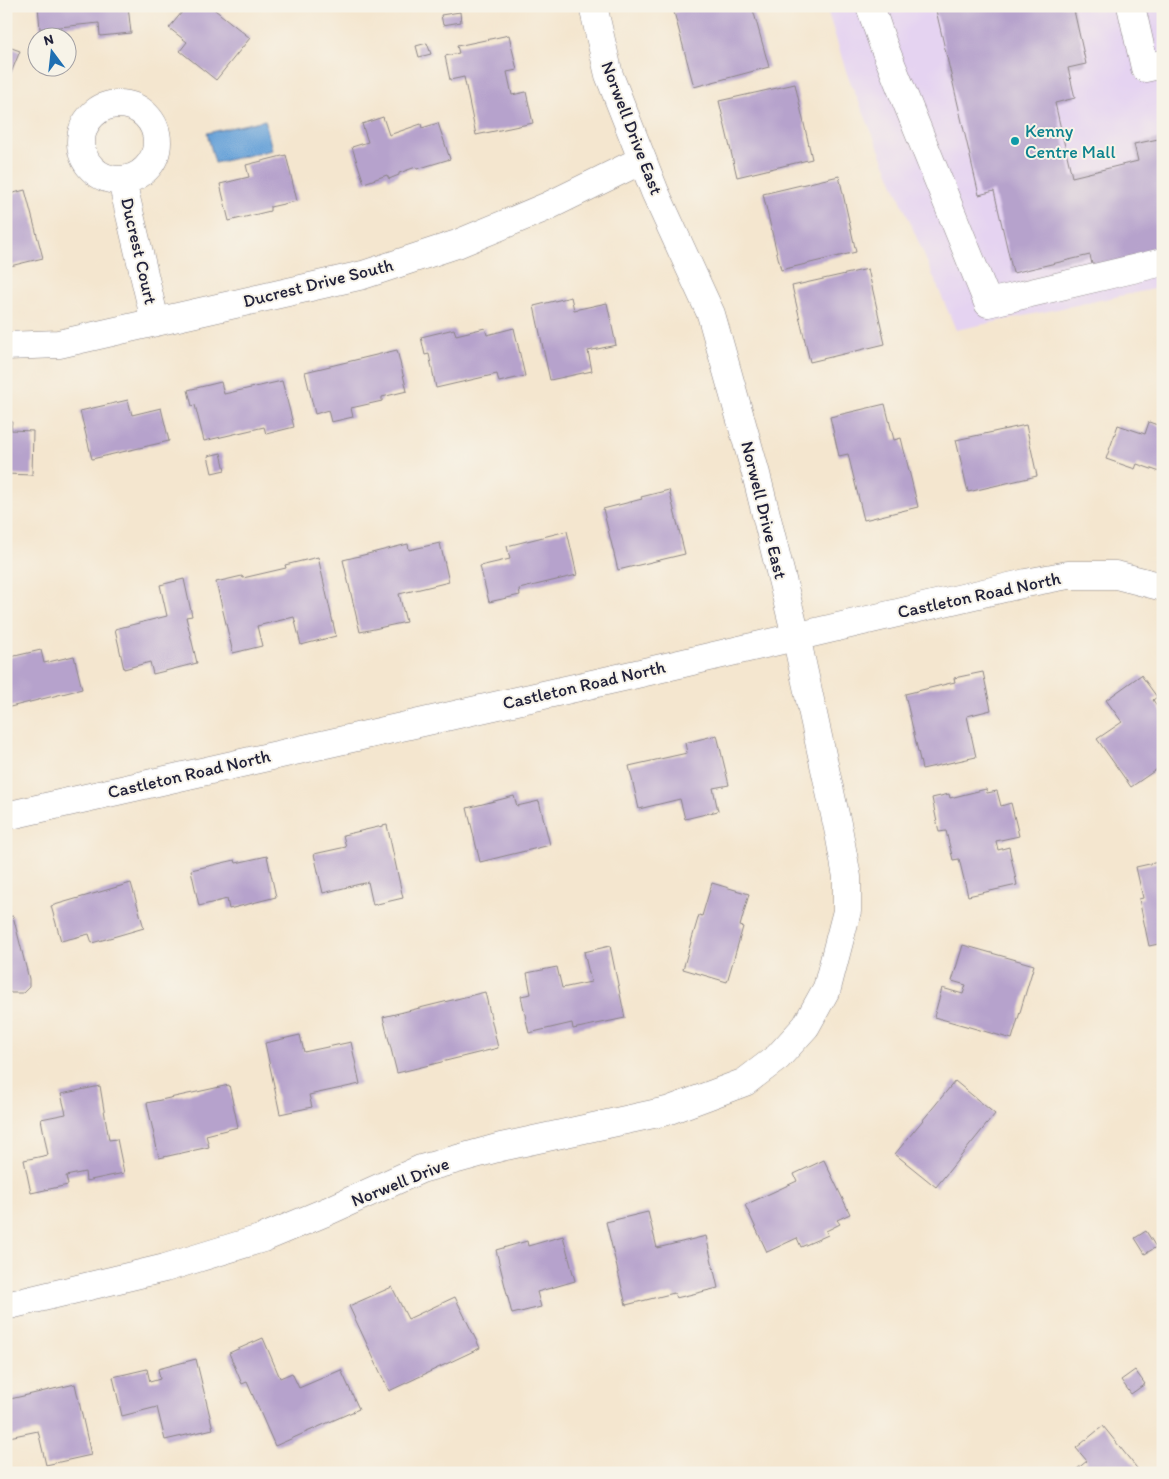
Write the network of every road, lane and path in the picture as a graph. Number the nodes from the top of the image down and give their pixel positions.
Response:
1 (593, 6) edge
2 (870, 6) edge
3 (1132, 6) edge
4 (1163, 64) edge
5 (642, 160) junction
6 (122, 181) dead end
7 (1163, 262) edge
8 (155, 321) junction
9 (6, 346) edge
10 (1163, 587) edge
11 (796, 636) junction
12 (6, 816) edge
13 (806, 1026) joint
14 (6, 1306) edge

1 - 5 street, Norwell Drive East
2 - 7 street
3 - 4 street
5 - 8 street, Ducrest Drive South
5 - 11 street, Norwell Drive East
6 - 8 street, Ducrest Court
8 - 9 street, Ducrest Drive South
10 - 11 street, Castleton Road North
11 - 12 street, Castleton Road North
11 - 13 street, Norwell Drive East
13 - 14 street, Norwell Drive

